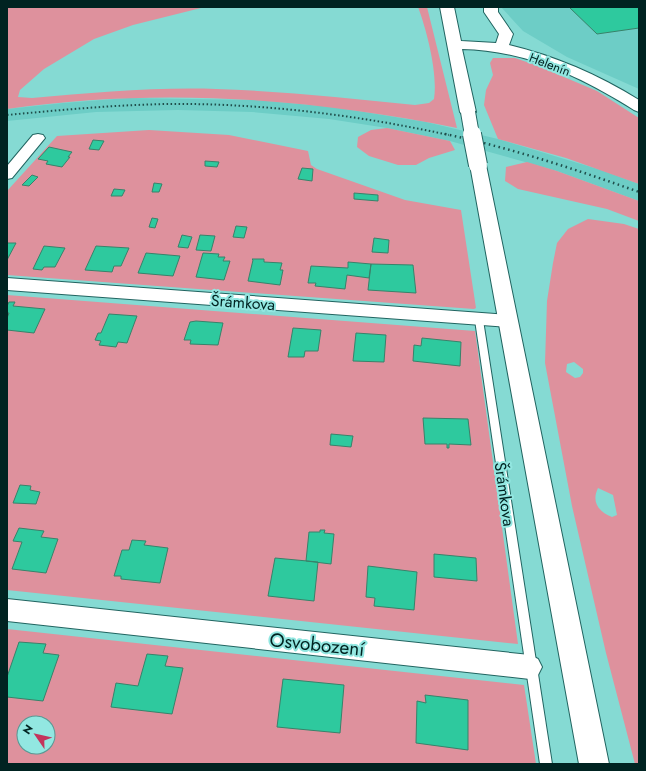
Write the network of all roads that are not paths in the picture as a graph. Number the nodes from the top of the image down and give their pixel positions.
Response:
1 (447, 7) edge
2 (491, 7) edge
3 (454, 45) junction
4 (501, 48) junction
5 (639, 107) edge
6 (38, 138) dead end
7 (7, 175) edge
8 (7, 284) edge
9 (479, 320) junction
10 (509, 321) junction
11 (7, 610) edge
12 (530, 667) junction
13 (546, 764) edge
14 (594, 764) edge

1 - 3 main road
2 - 4 main road
3 - 4 main road, Helenín
3 - 10 main road, bridge
4 - 5 main road, Helenín
6 - 7 street
8 - 9 street, Šrámkova
9 - 10 street, Šrámkova
9 - 12 lane, Šrámkova
10 - 14 main road
11 - 12 street, Osvobození
12 - 13 lane

